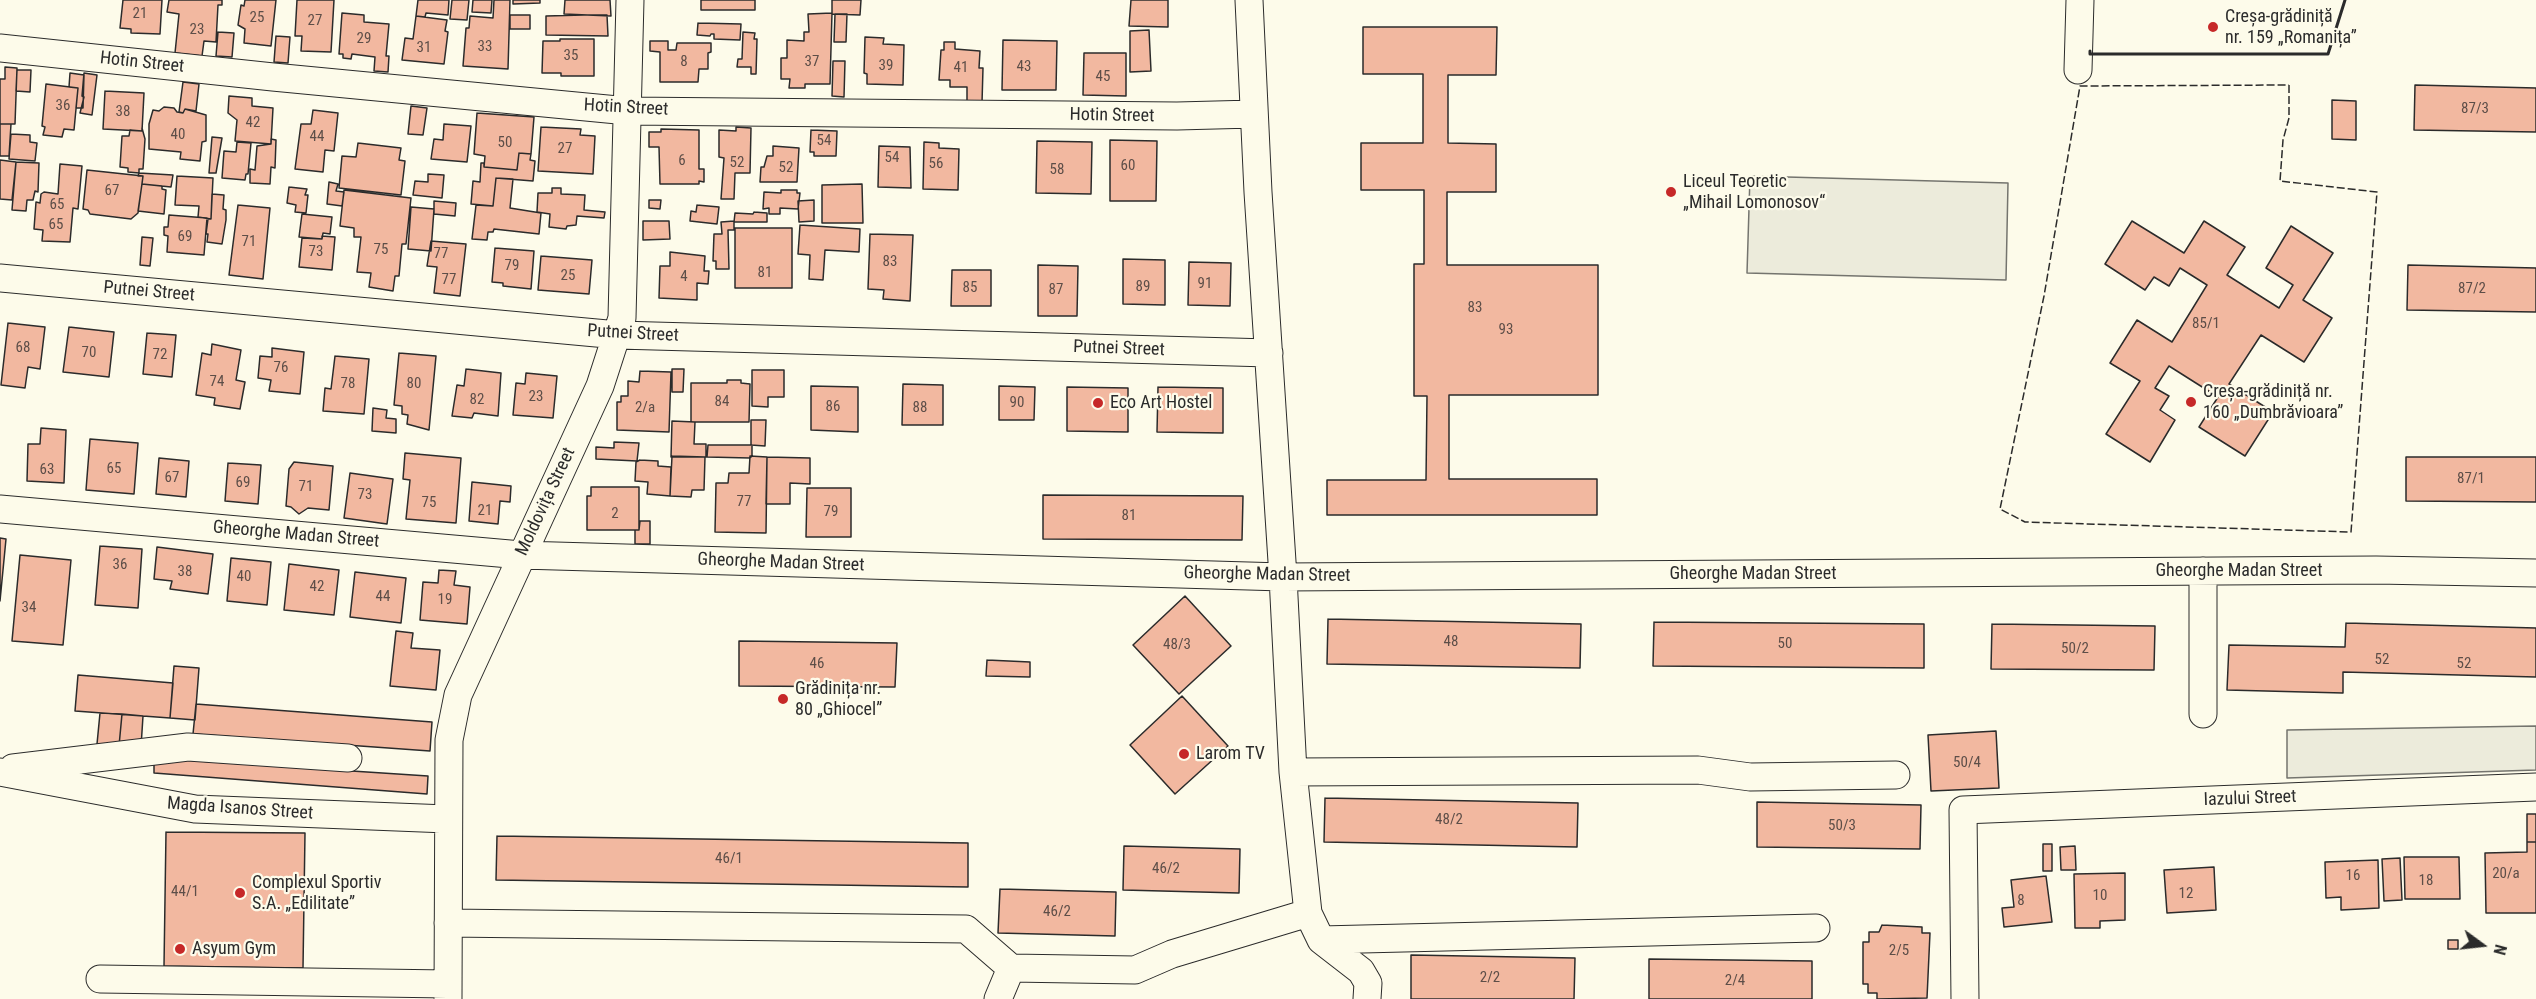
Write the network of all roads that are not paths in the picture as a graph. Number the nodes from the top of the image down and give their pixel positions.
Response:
1 (630, 0) edge
2 (1249, 0) edge
3 (2079, 0) edge
4 (0, 48) edge
5 (2078, 70) dead end
6 (628, 111) junction
7 (1254, 114) junction
8 (0, 278) edge
9 (618, 335) junction
10 (1269, 353) junction
11 (0, 509) edge
12 (520, 555) junction
13 (2203, 571) junction
14 (2536, 573) edge
15 (1283, 577) junction
16 (2204, 714) dead end
17 (348, 758) dead end
18 (0, 771) edge
19 (1293, 772) junction
20 (1896, 775) dead end
21 (2536, 787) edge
22 (447, 819) junction
23 (1308, 913) junction
24 (448, 923) junction
25 (1816, 928) dead end
26 (1321, 940) junction
27 (1011, 968) junction
28 (100, 980) dead end
29 (448, 991) edge
30 (998, 999) edge
31 (1367, 999) edge
32 (1965, 999) edge

1 - 6 street, Moldovița Street
2 - 7 street
3 - 5 street
4 - 6 street, Hotin Street
6 - 7 street, Hotin Street
6 - 9 street, Moldovița Street
7 - 10 street
8 - 9 street, Putnei Street
9 - 10 street, Putnei Street
9 - 12 street, Moldovița Street
10 - 15 street
11 - 12 street, Gheorghe Madan Street
12 - 15 street, Gheorghe Madan Street
12 - 22 street, Moldovița Street
13 - 14 street, Gheorghe Madan Street
13 - 15 street, Gheorghe Madan Street
13 - 16 street
15 - 19 street
17 - 18 street
18 - 22 street, Magda Isanos Street
19 - 20 street
19 - 23 street
21 - 32 street, Iazului Street
22 - 24 street, Moldovița Street
23 - 26 street
23 - 27 street
24 - 27 street
24 - 29 street, Moldovița Street
25 - 26 street
26 - 31 street
27 - 30 street
28 - 29 street

